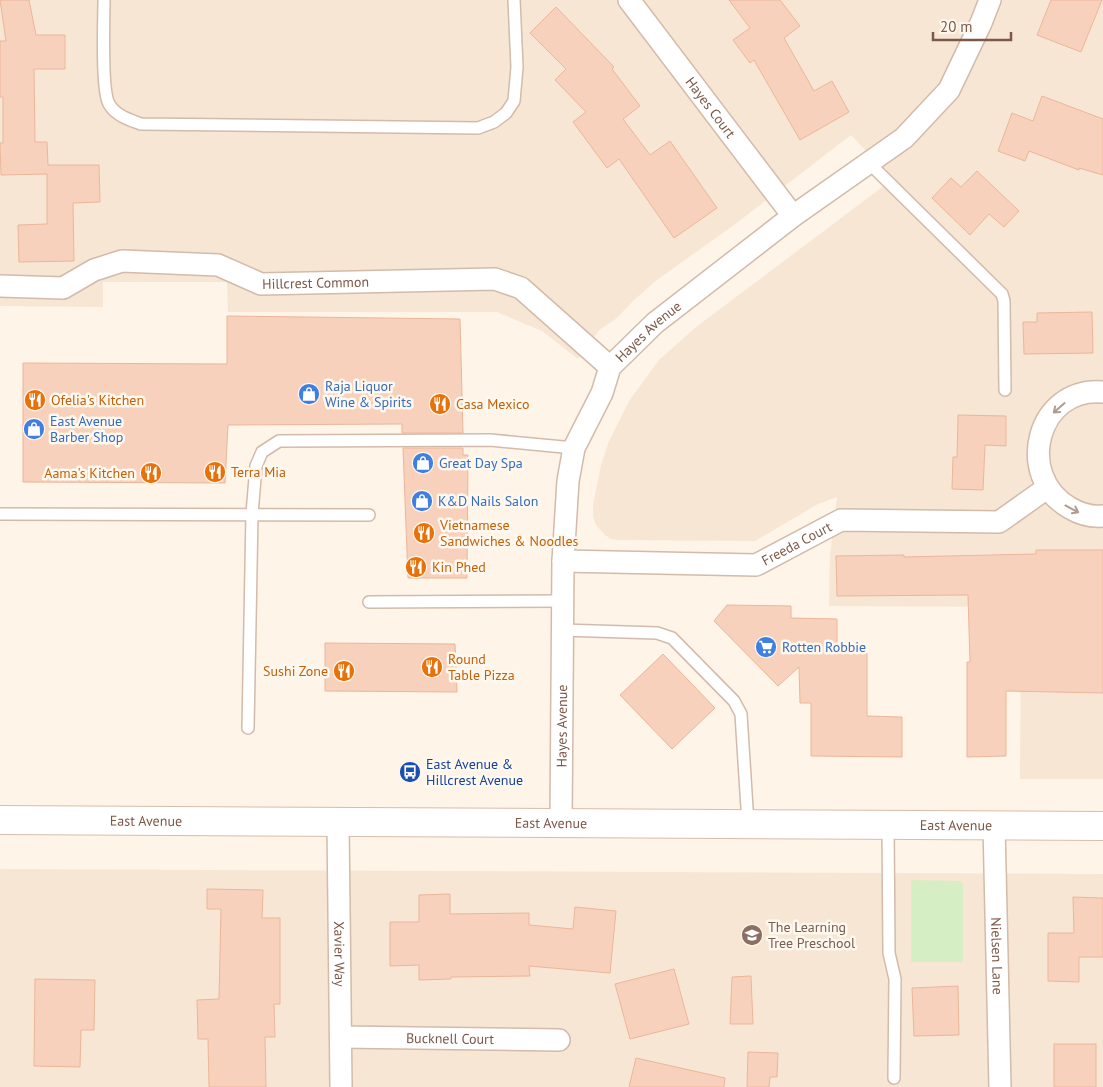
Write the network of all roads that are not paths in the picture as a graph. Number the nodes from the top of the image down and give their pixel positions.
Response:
1 (104, 0) edge
2 (514, 0) edge
3 (629, 0) edge
4 (990, 0) edge
5 (869, 162) junction
6 (793, 216) junction
7 (0, 286) edge
8 (610, 367) junction
9 (1005, 390) dead end
10 (1103, 392) edge
11 (574, 448) junction
12 (1048, 488) junction
13 (0, 514) edge
14 (252, 514) junction
15 (369, 515) dead end
16 (1103, 516) edge
17 (563, 561) junction
18 (562, 601) junction
19 (369, 602) dead end
20 (562, 630) junction
21 (248, 728) dead end
22 (0, 820) edge
23 (338, 822) junction
24 (561, 824) junction
25 (748, 824) junction
26 (888, 825) junction
27 (994, 825) junction
28 (1103, 826) edge
29 (340, 1037) junction
30 (559, 1040) dead end
31 (894, 1078) dead end
32 (341, 1087) edge
33 (1000, 1087) edge

1 - 2 lane
3 - 6 street, Hayes Court
4 - 5 street, Hayes Avenue
5 - 6 street, Hayes Avenue
5 - 9 lane
6 - 8 street, Hayes Avenue
7 - 8 street, Hillcrest Common
8 - 11 street, Hayes Avenue
10 -> 12 street
11 - 14 lane
11 - 17 street, Hayes Avenue
12 -> 16 street
12 - 17 street, Freeda Court
13 - 14 lane
14 - 15 lane
14 - 21 lane
17 - 18 street, Hayes Avenue
18 - 19 lane
18 - 20 street, Hayes Avenue
20 - 24 street, Hayes Avenue
20 - 25 lane
22 - 23 main road, East Avenue
23 - 24 main road, East Avenue
23 - 29 street, Xavier Way
24 - 25 main road, East Avenue
25 - 26 main road, East Avenue
26 - 27 main road, East Avenue
26 - 31 lane
27 - 28 main road, East Avenue
27 - 33 street, Nielsen Lane
29 - 30 street, Bucknell Court
29 - 32 street, Xavier Way

